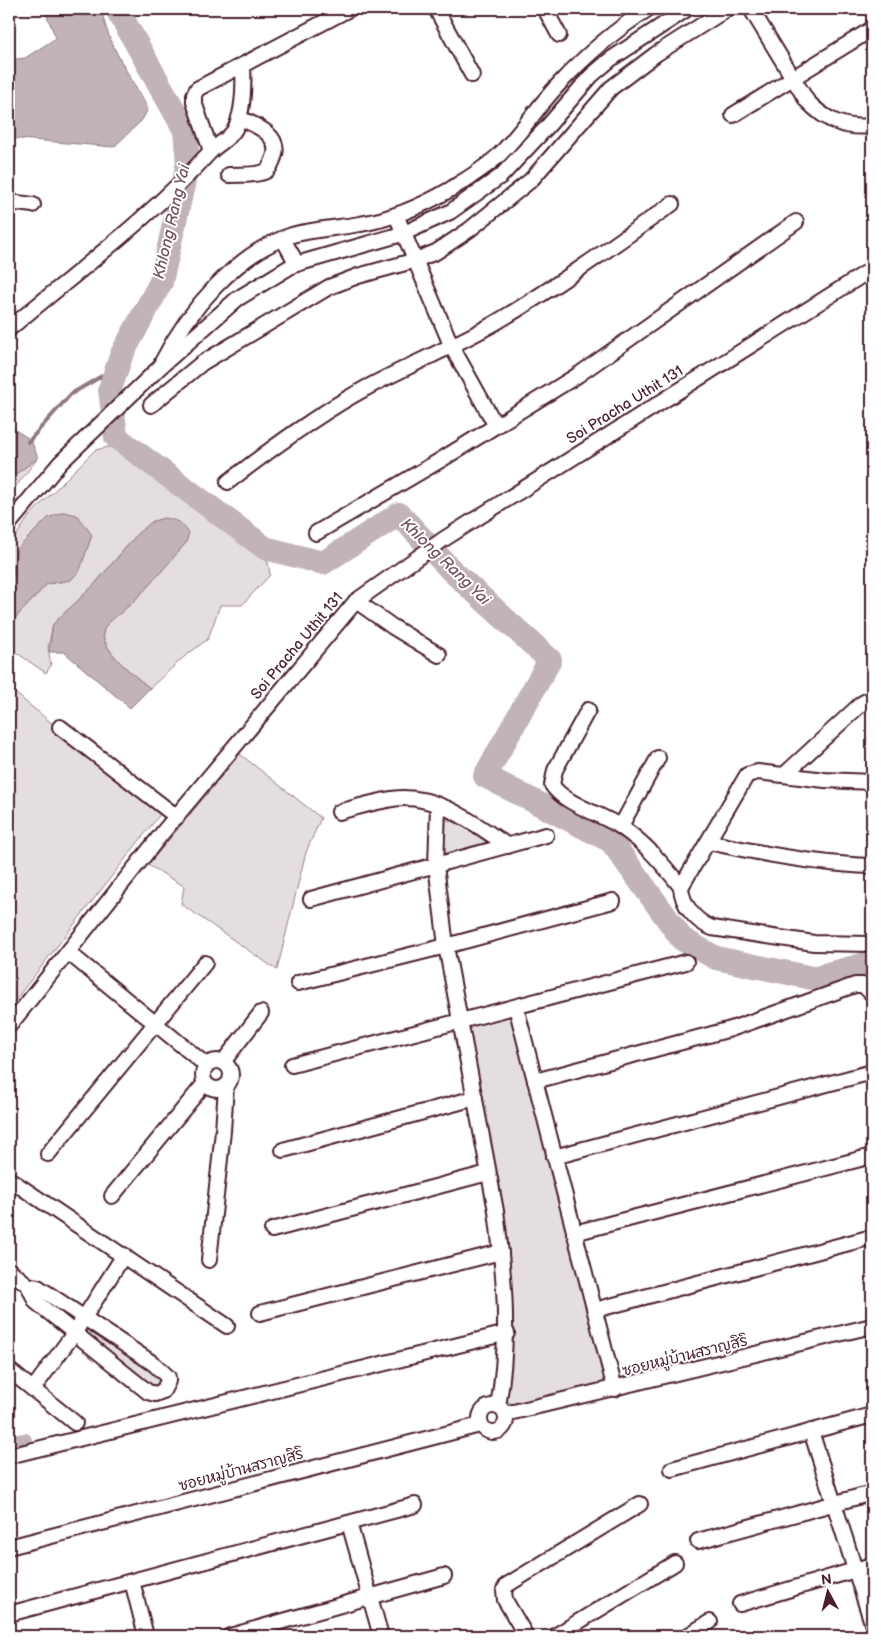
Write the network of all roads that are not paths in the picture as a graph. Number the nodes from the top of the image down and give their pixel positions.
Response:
1 (349, 9) edge
2 (436, 9) edge
3 (545, 9) edge
4 (648, 9) edge
5 (687, 9) edge
6 (727, 9) edge
7 (751, 9) edge
8 (872, 29) edge
9 (559, 36) dead end
10 (243, 66) junction
11 (472, 75) dead end
12 (793, 78) junction
13 (733, 115) dead end
14 (239, 118) junction
15 (872, 126) edge
16 (207, 156) junction
17 (229, 175) dead end
18 (9, 202) edge
19 (672, 204) dead end
20 (33, 205) dead end
21 (396, 215) junction
22 (796, 222) dead end
23 (402, 234) junction
24 (283, 239) junction
25 (413, 261) junction
26 (296, 264) junction
27 (872, 268) edge
28 (9, 329) edge
29 (452, 347) junction
30 (157, 370) junction
31 (151, 405) dead end
32 (496, 426) junction
33 (228, 482) dead end
34 (9, 524) edge
35 (316, 533) dead end
36 (356, 601) junction
37 (439, 655) dead end
38 (872, 698) edge
39 (588, 710) dead end
40 (60, 727) dead end
41 (658, 758) dead end
42 (784, 775) junction
43 (872, 782) edge
44 (438, 806) junction
45 (339, 812) dead end
46 (177, 817) junction
47 (621, 826) junction
48 (546, 835) dead end
49 (709, 842) junction
50 (508, 846) junction
51 (436, 865) junction
52 (872, 866) edge
53 (681, 887) junction
54 (311, 899) dead end
55 (613, 901) dead end
56 (872, 944) edge
57 (446, 946) junction
58 (69, 952) junction
59 (686, 962) dead end
60 (205, 963) dead end
61 (298, 983) dead end
62 (872, 994) edge
63 (516, 1007) junction
64 (261, 1013) dead end
65 (461, 1021) junction
66 (156, 1023) junction
67 (9, 1026) edge
68 (223, 1062) junction
69 (206, 1065) junction
70 (292, 1065) dead end
71 (872, 1072) edge
72 (535, 1081) junction
73 (205, 1083) junction
74 (226, 1086) junction
75 (475, 1098) junction
76 (283, 1150) dead end
77 (48, 1154) dead end
78 (872, 1156) edge
79 (554, 1157) junction
80 (488, 1173) junction
81 (9, 1179) edge
82 (112, 1196) dead end
83 (272, 1230) dead end
84 (574, 1233) junction
85 (872, 1237) edge
86 (501, 1252) junction
87 (124, 1255) junction
88 (209, 1260) dead end
89 (9, 1272) edge
90 (28, 1285) junction
91 (595, 1310) junction
92 (260, 1312) dead end
93 (83, 1317) junction
94 (227, 1326) dead end
95 (872, 1326) edge
96 (75, 1332) junction
97 (506, 1333) junction
98 (9, 1370) edge
99 (33, 1389) junction
100 (615, 1389) junction
101 (502, 1411) junction
102 (872, 1415) edge
103 (75, 1423) dead end
104 (480, 1424) junction
105 (811, 1431) junction
106 (9, 1456) edge
107 (672, 1469) dead end
108 (872, 1493) edge
109 (833, 1503) junction
110 (640, 1504) dead end
111 (416, 1505) dead end
112 (349, 1523) junction
113 (698, 1541) dead end
114 (9, 1547) edge
115 (675, 1563) dead end
116 (872, 1564) edge
117 (855, 1569) junction
118 (444, 1576) dead end
119 (132, 1581) junction
120 (370, 1598) junction
121 (740, 1604) dead end
122 (9, 1614) edge
123 (710, 1622) dead end
124 (872, 1622) edge
125 (146, 1636) edge
126 (230, 1636) edge
127 (381, 1636) edge
128 (526, 1636) edge
129 (555, 1636) edge
130 (687, 1636) edge

1 - 10 street
2 - 11 street
3 - 9 street
4 - 21 street
5 - 23 street
6 - 25 street
7 - 12 street
8 - 12 street
10 - 14 street
10 - 16 street
12 - 13 street
12 - 15 street
14 - 16 street
14 - 17 street
16 - 28 street
18 - 20 street
19 - 29 street
21 - 23 street
21 - 24 street
22 - 32 street
23 - 25 street
23 - 26 street
24 - 26 street
24 - 30 street
25 - 29 street
25 - 31 street
26 - 30 street
27 - 36 street, Soi Pracha Uthit 131
29 - 32 street
29 - 33 street
30 - 34 street
32 - 35 street
36 - 37 street
36 - 46 street, Soi Pracha Uthit 131
38 - 42 street
39 - 47 street
40 - 46 street
41 - 47 street
42 - 43 street
42 - 49 street
44 - 45 street
44 - 50 street
44 - 51 street
46 - 58 street, Soi Pracha Uthit 131
47 - 53 street
48 - 50 street
49 - 52 street
49 - 53 street
50 - 51 street
51 - 54 street
51 - 57 street
53 - 56 street
55 - 57 street
57 - 61 street
57 - 65 street
58 - 66 street
58 - 67 street, Soi Pracha Uthit 131
59 - 63 street
60 - 66 street
62 - 72 street
63 - 65 street
63 - 72 street
64 - 68 street
65 - 70 street
65 - 75 street
66 - 69 street
66 - 77 street
68 - 69 street
68 - 74 street
69 - 73 street
71 - 79 street
72 - 79 street
73 - 74 street
73 - 82 street
74 - 88 street
75 - 76 street
75 - 80 street
78 - 84 street
79 - 84 street
80 - 83 street
80 - 86 street
81 - 87 street
84 - 91 street
85 - 91 street
86 - 92 street
86 - 97 street
87 - 93 street
87 - 94 street
89 - 90 street
90 - 93 street
90 - 96 street
91 - 100 street
93 - 96 street
93 - 96 street
95 - 100 street, ซอยหมู่บ้านสราญสิริ
96 - 99 street
97 - 101 street
97 - 106 street
98 - 99 street
99 - 103 street
100 - 101 street, ซอยหมู่บ้านสราญสิริ
101 - 104 street, ซอยหมู่บ้านสราญสิริ
101 - 104 street, ซอยหมู่บ้านสราญสิริ
102 - 105 street
104 - 114 street, ซอยหมู่บ้านสราญสิริ
105 - 107 street
105 - 109 street
108 - 109 street
109 - 113 street
109 - 117 street
110 - 128 street
111 - 112 street
112 - 119 street
112 - 120 street
115 - 129 street
116 - 117 street
117 - 121 street
117 - 124 street
118 - 120 street
119 - 122 street
119 - 125 street
120 - 126 street
120 - 127 street
123 - 130 street

